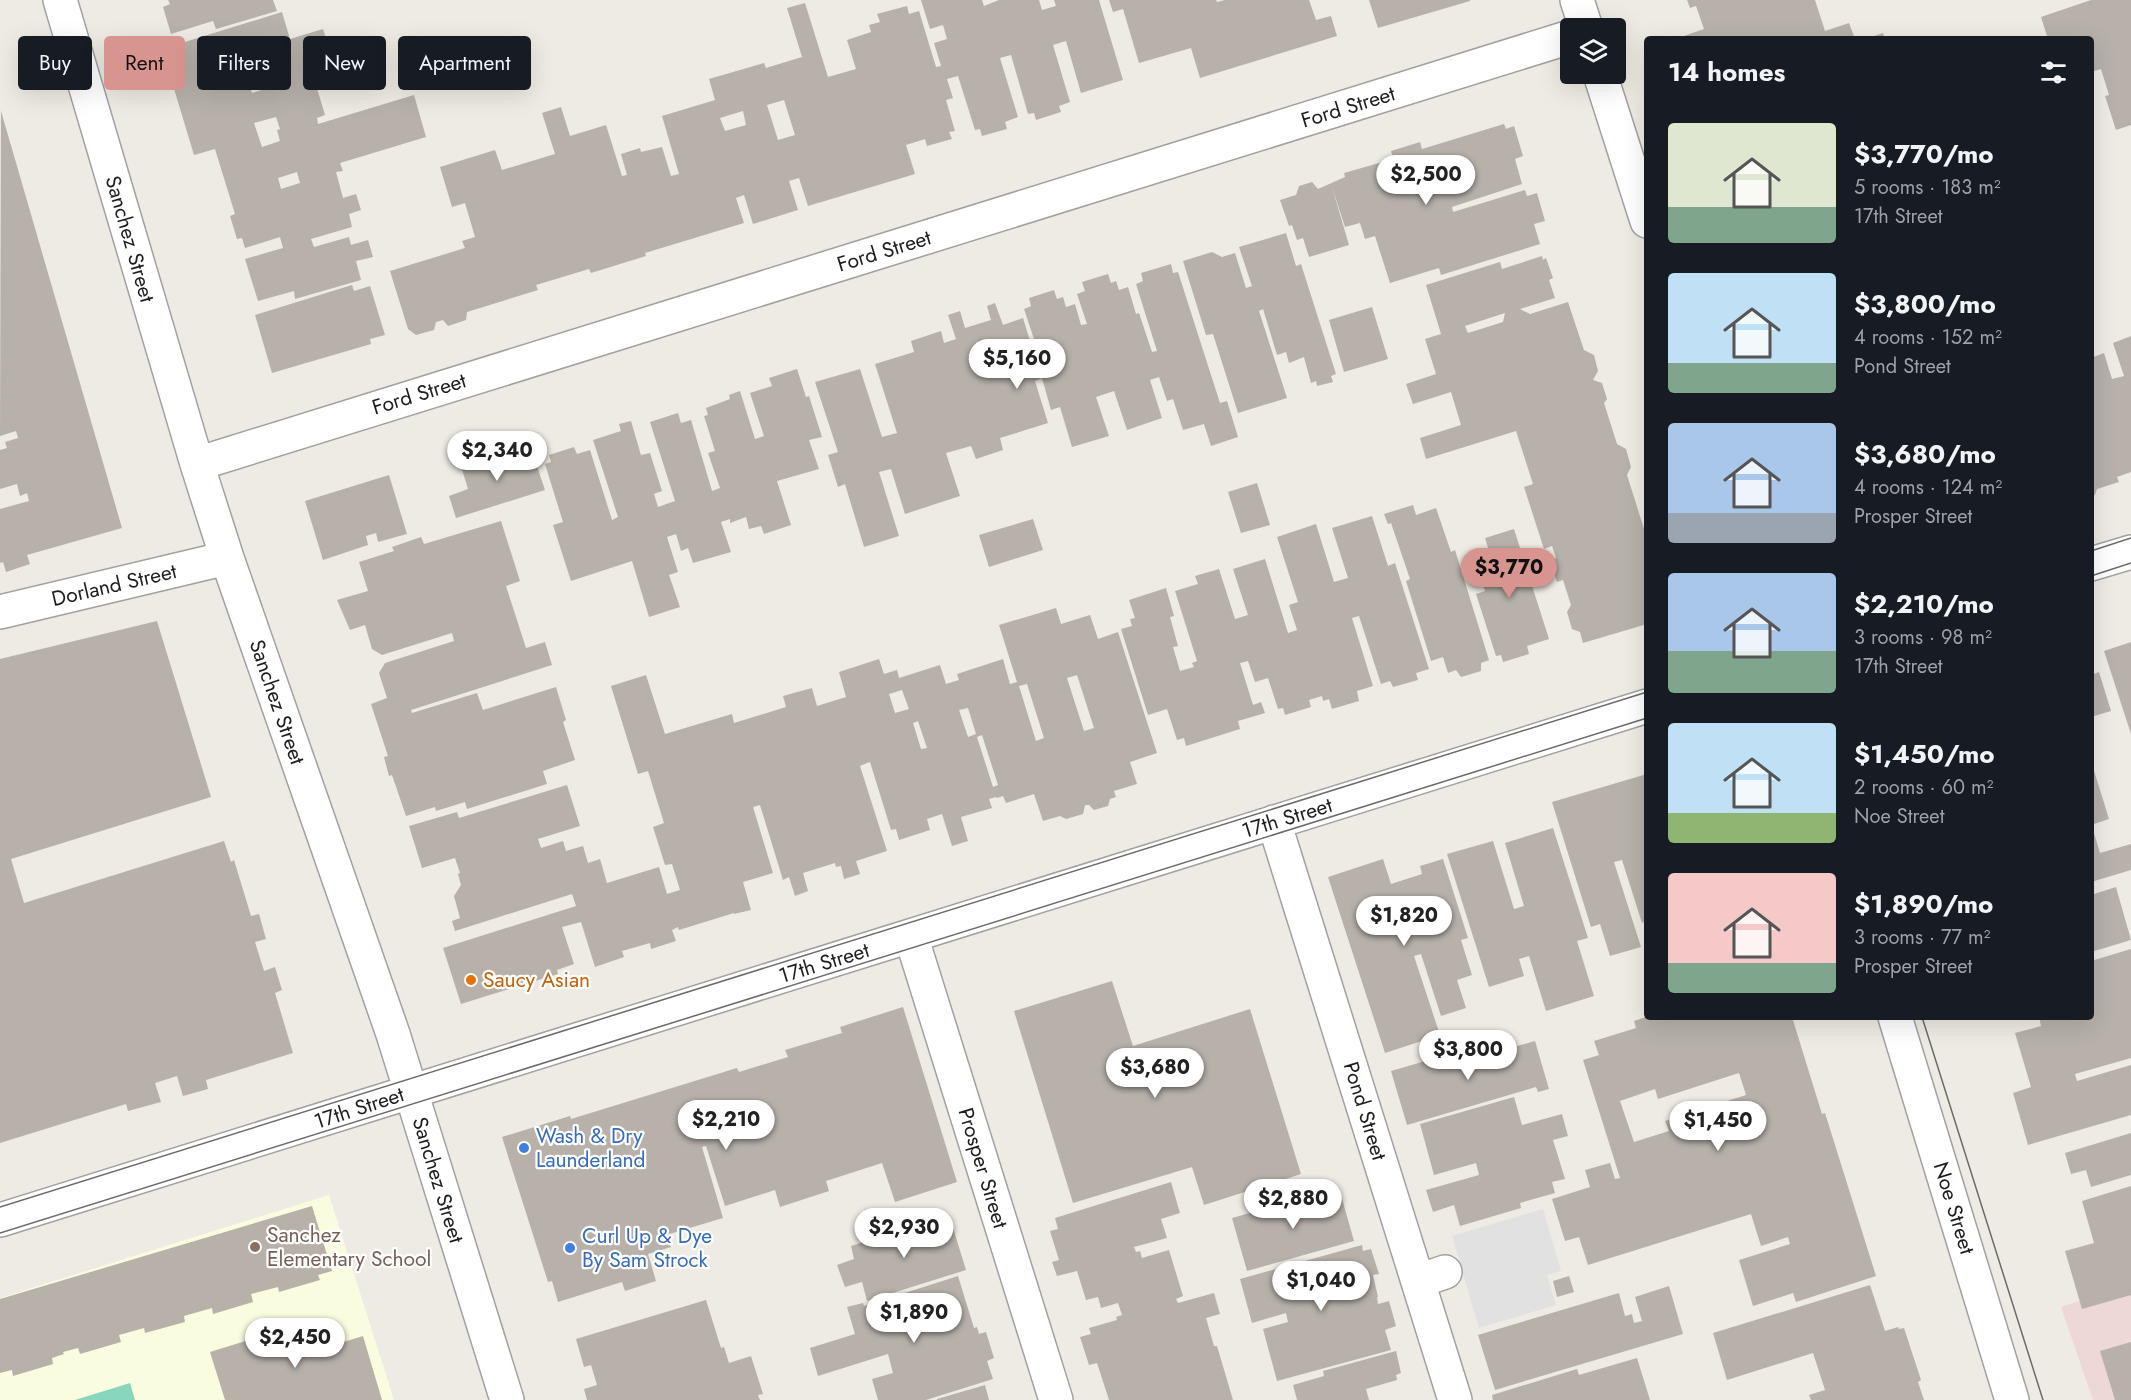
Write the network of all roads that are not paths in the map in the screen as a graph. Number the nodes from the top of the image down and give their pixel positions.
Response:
1 (60, 0) edge
2 (1578, 0) edge
3 (1583, 18) edge
4 (1560, 40) edge
5 (1603, 84) edge
6 (1644, 211) edge
7 (197, 464) junction
8 (2131, 552) edge
9 (227, 558) junction
10 (2094, 563) edge
11 (0, 612) edge
12 (1644, 706) edge
13 (1274, 822) junction
14 (911, 936) junction
15 (1896, 1020) edge
16 (411, 1091) junction
17 (0, 1220) edge
18 (507, 1400) edge
19 (1056, 1400) edge
20 (1455, 1400) edge
21 (2012, 1400) edge

1 - 7 street, Sanchez Street
2 - 3 street
4 - 7 street, Ford Street
5 - 6 street
7 - 9 street, Sanchez Street
8 - 10 street
9 - 11 street, Dorland Street
9 - 16 street, Sanchez Street
12 - 13 street, 17th Street
13 - 14 street, 17th Street
13 - 20 street, Pond Street
14 - 16 street, 17th Street
14 - 19 street, Prosper Street
15 - 21 street, Noe Street
16 - 17 street, 17th Street
16 - 18 street, Sanchez Street

